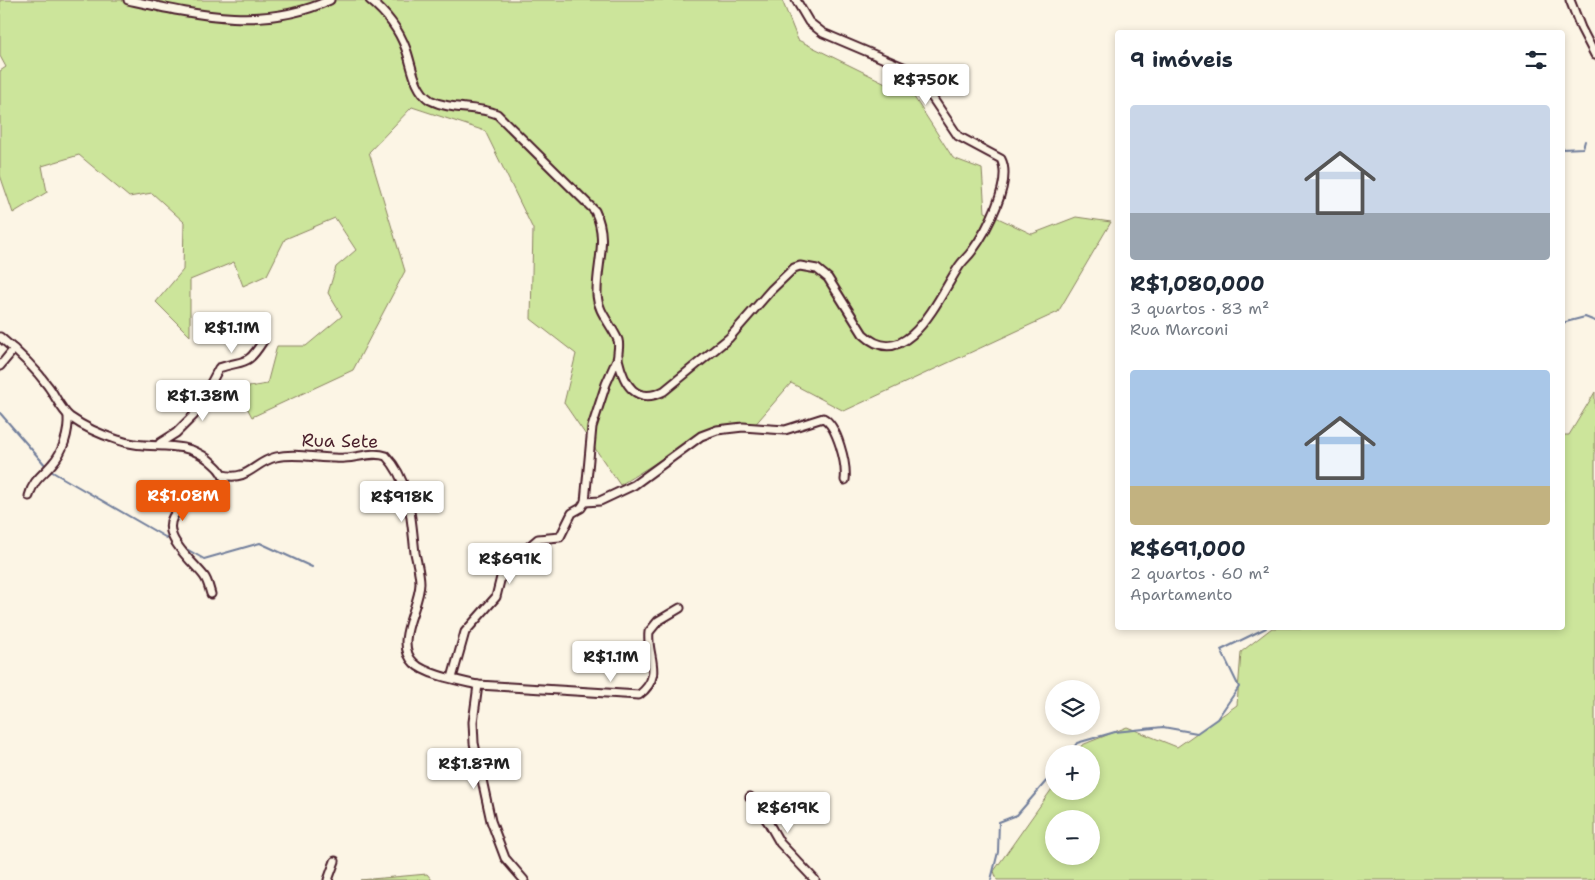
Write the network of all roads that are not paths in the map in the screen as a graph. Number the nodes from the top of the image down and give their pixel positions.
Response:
1 (128, 0) edge
2 (330, 0) edge
3 (370, 0) edge
4 (796, 0) edge
5 (1570, 0) edge
6 (1595, 55) edge
7 (0, 337) edge
8 (263, 341) dead end
9 (14, 349) junction
10 (618, 357) junction
11 (0, 366) edge
12 (68, 416) junction
13 (158, 445) junction
14 (224, 475) junction
15 (845, 480) dead end
16 (29, 496) dead end
17 (585, 502) junction
18 (211, 594) dead end
19 (680, 608) dead end
20 (452, 678) junction
21 (478, 685) junction
22 (750, 797) dead end
23 (335, 861) dead end
24 (328, 880) edge
25 (524, 880) edge
26 (815, 880) edge

1 - 2 street
3 - 10 street
4 - 10 street
5 - 6 street
7 - 9 street
8 - 13 street
9 - 11 street
9 - 12 street
10 - 17 street
12 - 13 street
12 - 16 street
13 - 14 street
14 - 18 street
14 - 20 street, Rua Sete
15 - 17 street
17 - 20 street
19 - 21 street, Rua Sete
20 - 21 street, Rua Sete
21 - 25 street
22 - 26 street
23 - 24 street

